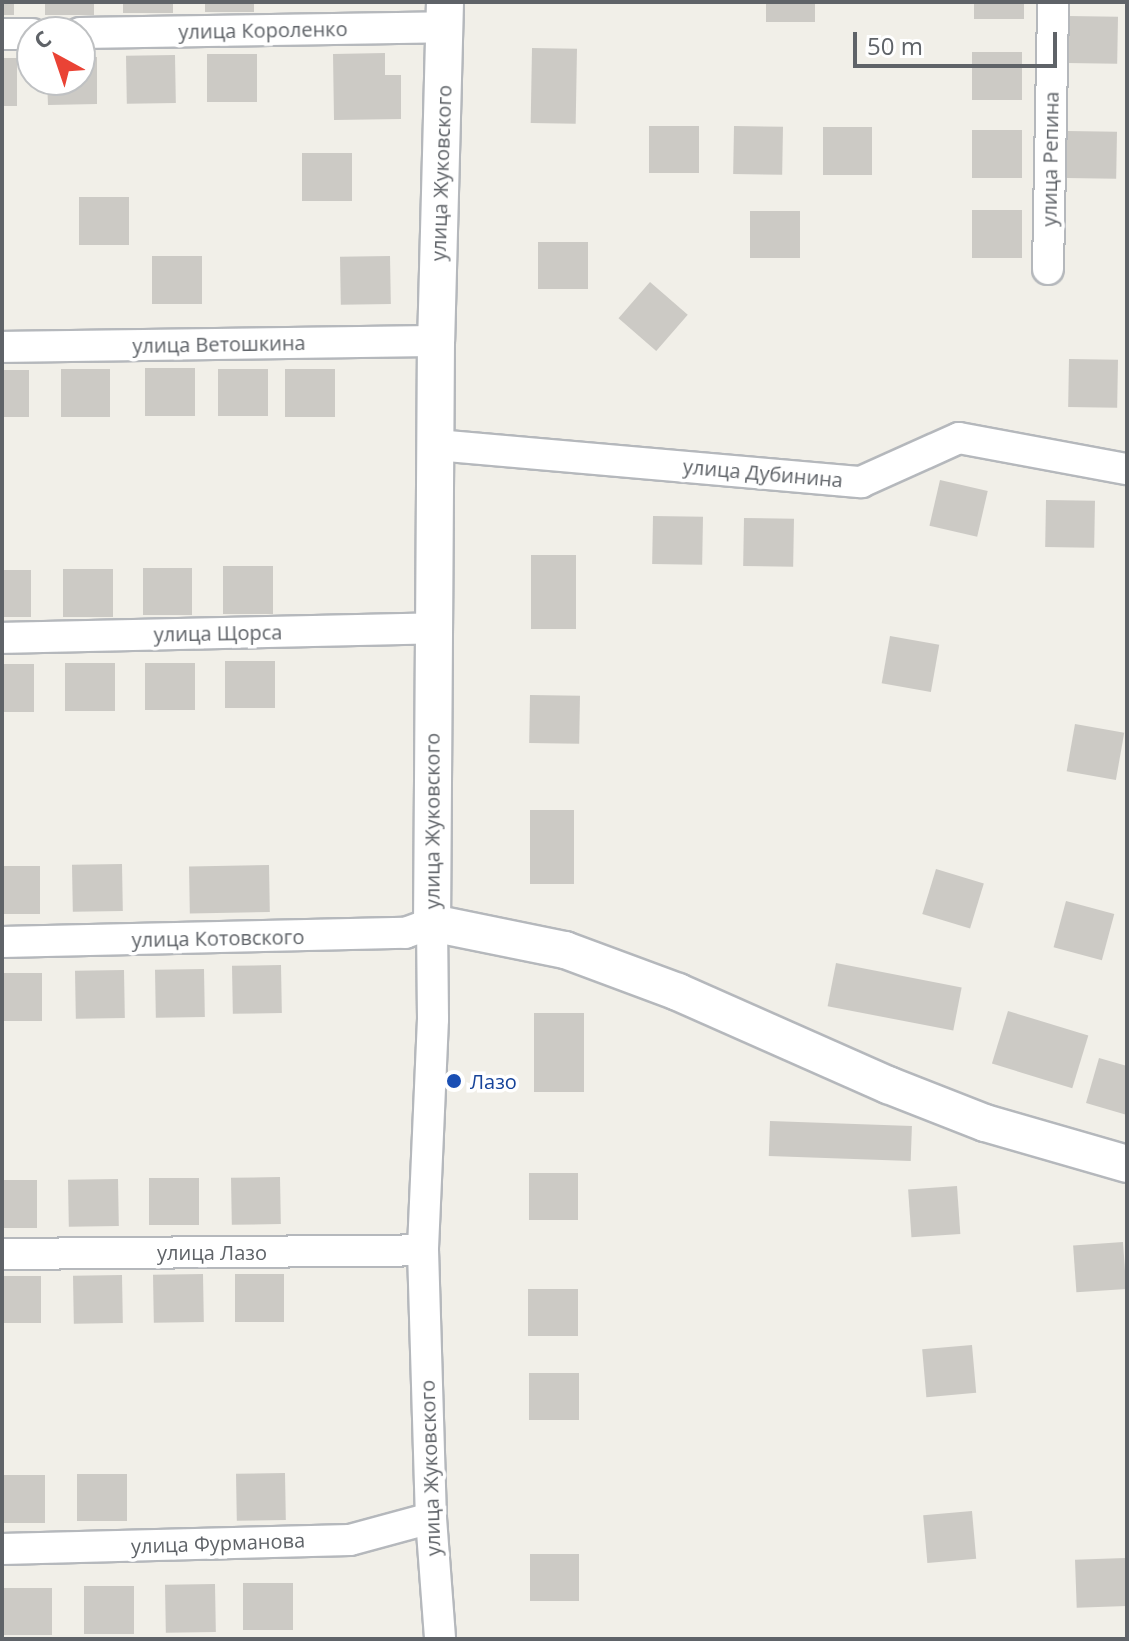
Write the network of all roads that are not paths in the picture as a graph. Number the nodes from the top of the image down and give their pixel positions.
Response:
1 (1053, 2) edge
2 (445, 15) edge
3 (96, 32) edge
4 (1048, 269) dead end
5 (436, 341) junction
6 (2, 347) edge
7 (436, 445) junction
8 (1127, 469) edge
9 (433, 628) junction
10 (2, 638) edge
11 (432, 923) junction
12 (2, 942) edge
13 (1127, 1164) edge
14 (423, 1250) junction
15 (2, 1254) edge
16 (431, 1518) junction
17 (2, 1549) edge
18 (440, 1639) edge

1 - 4 street, улица Репина
2 - 3 street, улица Короленко
2 - 5 street, улица Жуковского
5 - 6 street, улица Ветошкина
5 - 7 street, улица Жуковского
7 - 8 street, улица Дубинина
7 - 9 street, улица Жуковского
9 - 10 street, улица Щорса
9 - 11 street, улица Жуковского
11 - 12 street, улица Котовского
11 - 13 street
11 - 14 street, улица Жуковского
14 - 15 street, улица Лазо
14 - 16 street, улица Жуковского
16 - 17 street, улица Фурманова
16 - 18 street, улица Жуковского

